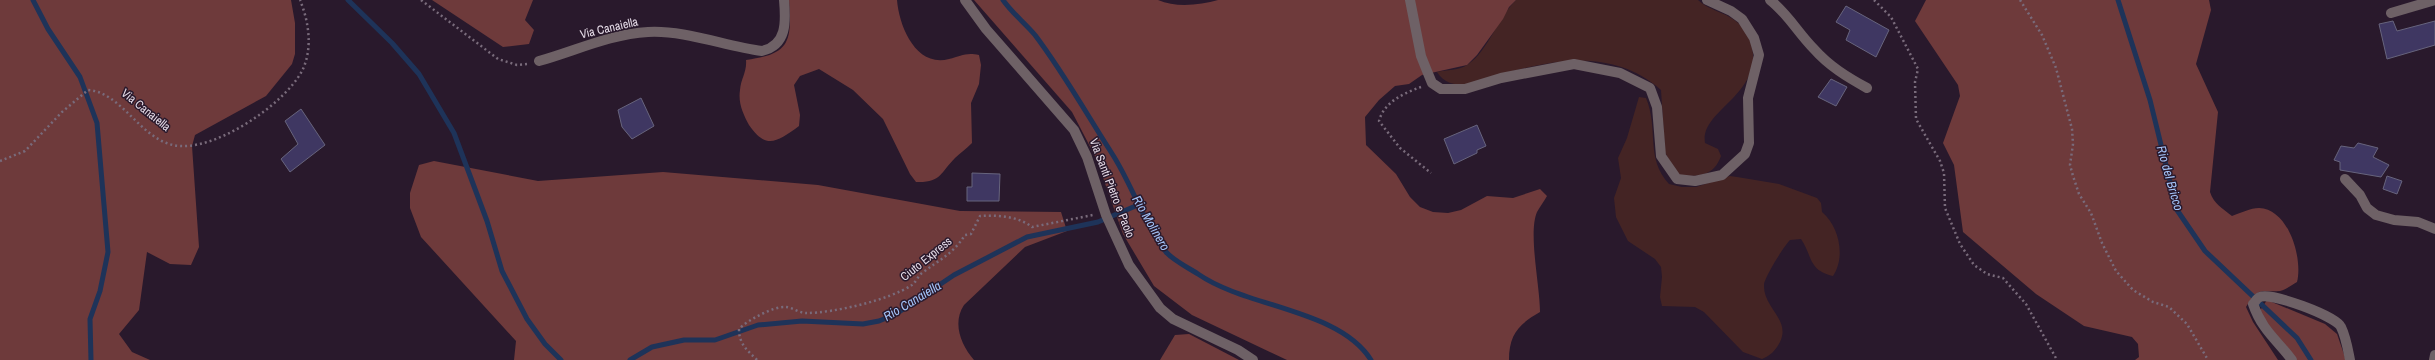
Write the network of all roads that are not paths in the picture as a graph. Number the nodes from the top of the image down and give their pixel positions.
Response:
1 (784, 0) edge
2 (965, 0) edge
3 (1410, 0) edge
4 (1707, 0) edge
5 (1770, 0) edge
6 (2435, 0) edge
7 (2391, 13) dead end
8 (539, 61) road end
9 (1867, 88) dead end
10 (2345, 179) dead end
11 (2435, 229) edge
12 (2435, 355) edge
13 (1253, 360) edge
14 (2292, 360) edge
15 (2350, 360) edge
16 (2434, 360) edge

1 - 8 street, Via Canaiella
2 - 13 street, Via Santi Pietro e Paolo
3 - 4 street
5 - 9 street
6 - 7 street
10 - 11 street
12 - 16 street
14 - 15 street

